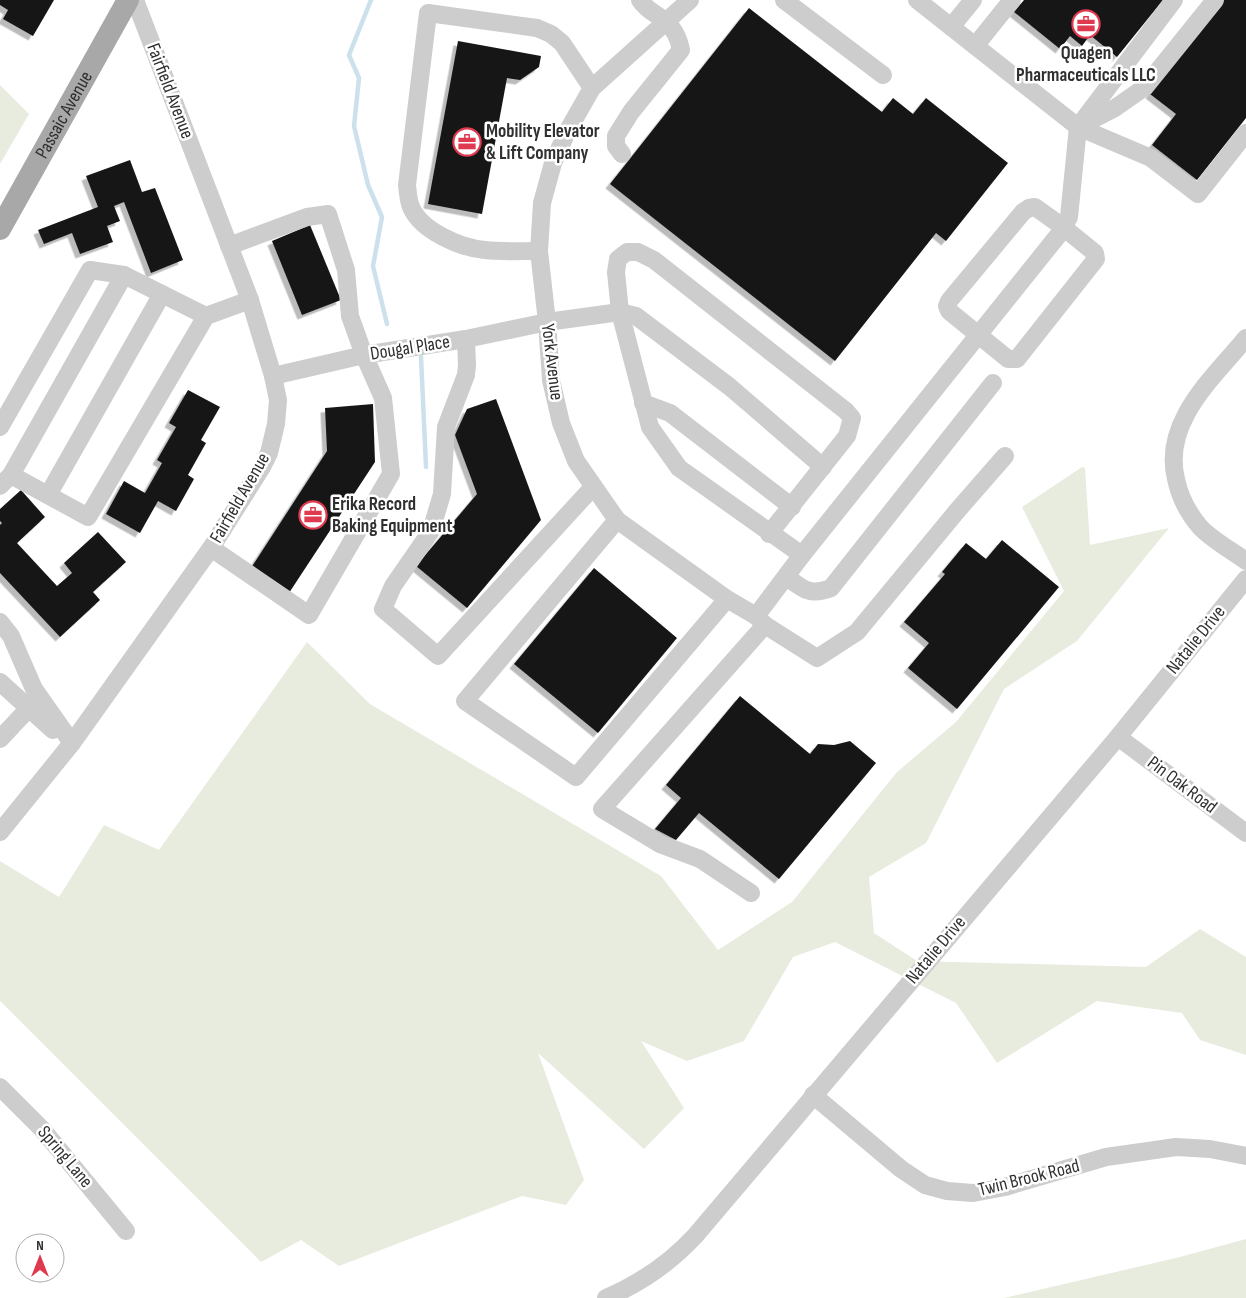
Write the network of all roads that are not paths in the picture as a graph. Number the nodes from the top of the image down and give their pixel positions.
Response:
1 (128, 0) edge
2 (135, 0) edge
3 (640, 0) edge
4 (690, 0) edge
5 (784, 0) edge
6 (917, 0) edge
7 (973, 0) edge
8 (1012, 0) edge
9 (1174, 0) edge
10 (1214, 0) edge
11 (666, 22) junction
12 (951, 27) junction
13 (975, 46) junction
14 (883, 75) dead end
15 (592, 88) junction
16 (1078, 127) junction
17 (1246, 132) edge
18 (622, 154) dead end
19 (1063, 227) junction
20 (0, 229) edge
21 (229, 246) junction
22 (539, 251) junction
23 (124, 275) junction
24 (162, 294) junction
25 (250, 300) junction
26 (620, 312) junction
27 (206, 316) junction
28 (547, 322) junction
29 (978, 336) junction
30 (1246, 338) edge
31 (466, 339) junction
32 (364, 355) junction
33 (273, 376) junction
34 (993, 383) dead end
35 (643, 403) junction
36 (0, 427) edge
37 (1005, 456) dead end
38 (823, 467) junction
39 (6, 480) edge
40 (593, 487) junction
41 (48, 495) junction
42 (792, 507) junction
43 (617, 520) junction
44 (769, 534) junction
45 (211, 548) junction
46 (802, 555) junction
47 (1246, 561) edge
48 (787, 577) junction
49 (1246, 578) edge
50 (727, 599) junction
51 (761, 621) junction
52 (0, 622) edge
53 (0, 682) edge
54 (29, 708) junction
55 (1118, 736) junction
56 (0, 739) edge
57 (72, 743) junction
58 (0, 832) edge
59 (1246, 833) edge
60 (751, 893) dead end
61 (0, 1087) edge
62 (813, 1095) junction
63 (1246, 1156) edge
64 (126, 1231) dead end
65 (606, 1298) edge

1 - 20 main road, Passaic Avenue
2 - 21 street, Fairfield Avenue
3 - 11 street
4 - 11 street, York Avenue
5 - 14 street
6 - 12 street
7 - 12 street
8 - 13 street
9 - 16 street
10 - 16 street
11 - 15 street, York Avenue
11 - 18 street
12 - 13 street
13 - 16 street
15 - 22 street, York Avenue
15 - 22 street
16 - 17 street
16 - 19 street
19 - 29 street
19 - 29 street
19 - 29 street
21 - 25 street, Fairfield Avenue
21 - 32 street
22 - 28 street, York Avenue
23 - 24 street
23 - 36 street
23 - 39 street
24 - 27 street
24 - 41 street
25 - 27 street
25 - 33 street, Fairfield Avenue
26 - 28 street, Dougal Place
26 - 35 street
26 - 38 street
26 - 38 street
27 - 41 street
28 - 31 street, Dougal Place
28 - 40 street, York Avenue
29 - 46 street
30 - 47 street
31 - 32 street, Dougal Place
31 - 40 street
32 - 33 street, Dougal Place
32 - 45 street
33 - 45 street, Fairfield Avenue
34 - 48 street
35 - 42 street
35 - 44 street
37 - 51 street, York Avenue
38 - 42 street
39 - 41 street
40 - 43 street, York Avenue
42 - 44 street
43 - 50 street, York Avenue
43 - 50 street
44 - 46 street
45 - 57 street, Fairfield Avenue
46 - 48 street
48 - 51 street
49 - 55 street, Natalie Drive
50 - 51 street, York Avenue
51 - 60 street
52 - 57 street
53 - 54 street
54 - 56 street
54 - 57 street
55 - 59 street, Pin Oak Road
55 - 62 street, Natalie Drive
57 - 58 street, Fairfield Avenue
61 - 64 street, Spring Lane
62 - 63 street, Twin Brook Road
62 - 65 street, Natalie Drive

